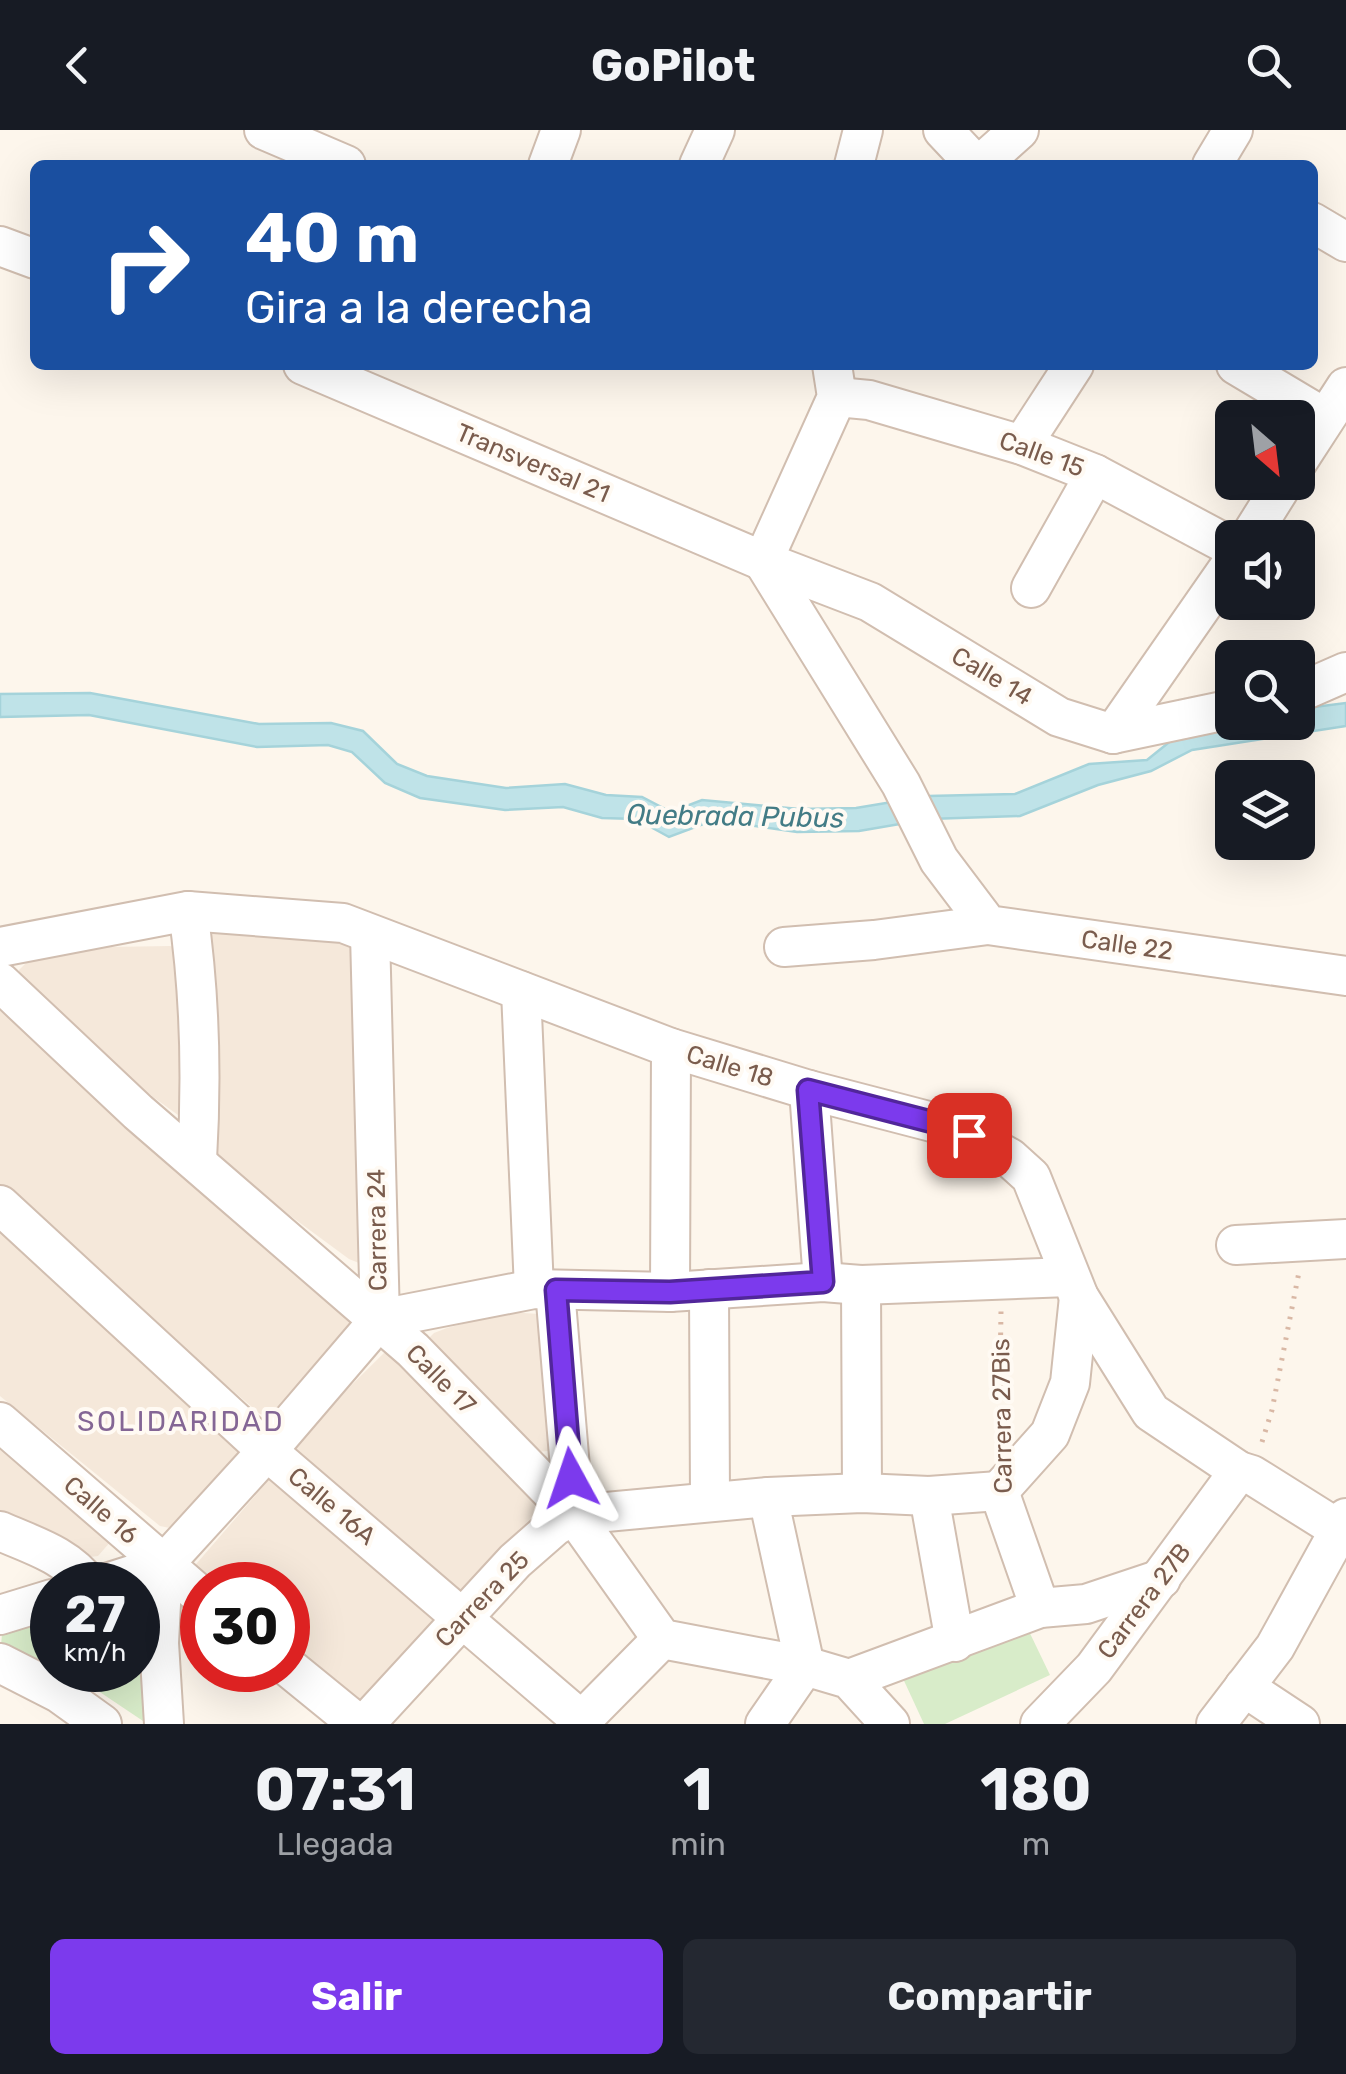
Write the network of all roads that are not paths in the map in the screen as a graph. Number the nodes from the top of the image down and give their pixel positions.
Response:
1 (264, 130) edge
2 (561, 130) edge
3 (715, 130) edge
4 (943, 130) edge
5 (1018, 130) edge
6 (1233, 130) edge
7 (343, 155) edge
8 (550, 160) edge
9 (701, 160) edge
10 (973, 160) edge
11 (984, 160) edge
12 (1216, 160) edge
13 (1318, 226) edge
14 (1346, 242) edge
15 (0, 246) edge
16 (30, 258) edge
17 (314, 370) edge
18 (1071, 370) edge
19 (1249, 370) edge
20 (835, 381) edge
21 (1335, 402) edge
22 (1315, 434) edge
23 (1022, 445) junction
24 (1096, 474) junction
25 (1215, 538) edge
26 (763, 561) junction
27 (1030, 588) dead end
28 (1215, 588) edge
29 (1345, 674) edge
30 (1315, 686) edge
31 (1215, 713) edge
32 (1114, 734) junction
33 (188, 911) junction
34 (988, 925) junction
35 (370, 934) junction
36 (0, 947) edge
37 (784, 947) dead end
38 (1346, 976) edge
39 (0, 982) edge
40 (521, 990) junction
41 (671, 1048) junction
42 (808, 1090) junction
43 (197, 1160) junction
44 (0, 1205) edge
45 (1346, 1239) edge
46 (1236, 1246) dead end
47 (823, 1282) junction
48 (861, 1286) junction
49 (1074, 1287) junction
50 (710, 1289) junction
51 (544, 1290) junction
52 (670, 1292) junction
53 (380, 1319) junction
54 (0, 1422) edge
55 (267, 1451) junction
56 (1246, 1473) junction
57 (998, 1491) junction
58 (862, 1494) junction
59 (929, 1496) junction
60 (768, 1498) junction
61 (710, 1501) junction
62 (574, 1515) junction
63 (1344, 1528) edge
64 (0, 1532) edge
65 (69, 1562) edge
66 (163, 1565) junction
67 (160, 1566) edge
68 (180, 1579) edge
69 (1160, 1579) junction
70 (30, 1606) edge
71 (1040, 1608) junction
72 (0, 1615) edge
73 (464, 1617) junction
74 (662, 1639) junction
75 (955, 1642) junction
76 (0, 1664) edge
77 (805, 1666) junction
78 (849, 1679) junction
79 (310, 1683) edge
80 (1244, 1687) junction
81 (580, 1722) edge
82 (102, 1724) edge
83 (164, 1724) edge
84 (361, 1724) edge
85 (765, 1724) edge
86 (890, 1724) edge
87 (1040, 1724) edge
88 (1216, 1724) edge
89 (1300, 1724) edge

1 - 7 street
2 - 8 street
3 - 9 street
4 - 10 street
5 - 11 street
6 - 12 street
13 - 14 street
15 - 16 street
17 - 26 street, Transversal 21
18 - 23 street
19 - 21 street
20 - 23 street, Calle 15
20 - 26 street
21 - 22 street
23 - 24 street, Calle 15
24 - 25 street, Calle 15
24 - 27 street
26 - 32 street, Calle 14
26 - 34 street
28 - 32 street
29 - 30 street
31 - 32 street, Calle 14
33 - 35 street, Calle 18
33 - 36 street, Calle 18
33 - 43 street
34 - 37 street, Calle 22
34 - 38 street, Calle 22
35 - 40 street, Calle 18
35 - 53 street, Carrera 24
39 - 43 street, Calle 17
40 - 41 street, Calle 18
40 - 51 street
41 - 42 street, Calle 18
41 - 52 street
42 - 47 street
42 - 49 street, Calle 18
43 - 53 street, Calle 17
44 - 55 street, Calle 16A
45 - 46 street
47 - 48 street
47 - 50 street
48 - 49 street
48 - 58 street
49 - 56 street, Calle 18
49 - 57 street
50 - 52 street
50 - 61 street
51 - 52 street
51 - 53 street
51 - 62 street
53 - 55 street, Carrera 24
53 - 62 street, Calle 17
54 - 66 street, Calle 16
55 - 66 street, Carrera 24
55 - 73 street, Calle 16A
56 - 63 street, Calle 18
56 - 69 street, Carrera 27B
57 - 59 street
57 - 71 street, Carrera 27Bis
58 - 59 street
58 - 60 street
59 - 75 street
60 - 61 street
60 - 77 street
61 - 62 street
62 - 73 street, Carrera 25
62 - 74 street, Calle 17
63 - 80 street
64 - 65 street
66 - 67 street
66 - 68 street, Calle 16
66 - 83 street
69 - 71 street
69 - 87 street, Carrera 27B
70 - 72 street
71 - 75 street
73 - 81 street, Calle 16A
73 - 84 street, Carrera 25
74 - 77 street
74 - 81 street
75 - 78 street
76 - 82 street
77 - 78 street
77 - 85 street
78 - 86 street
79 - 84 street
80 - 88 street
80 - 89 street

